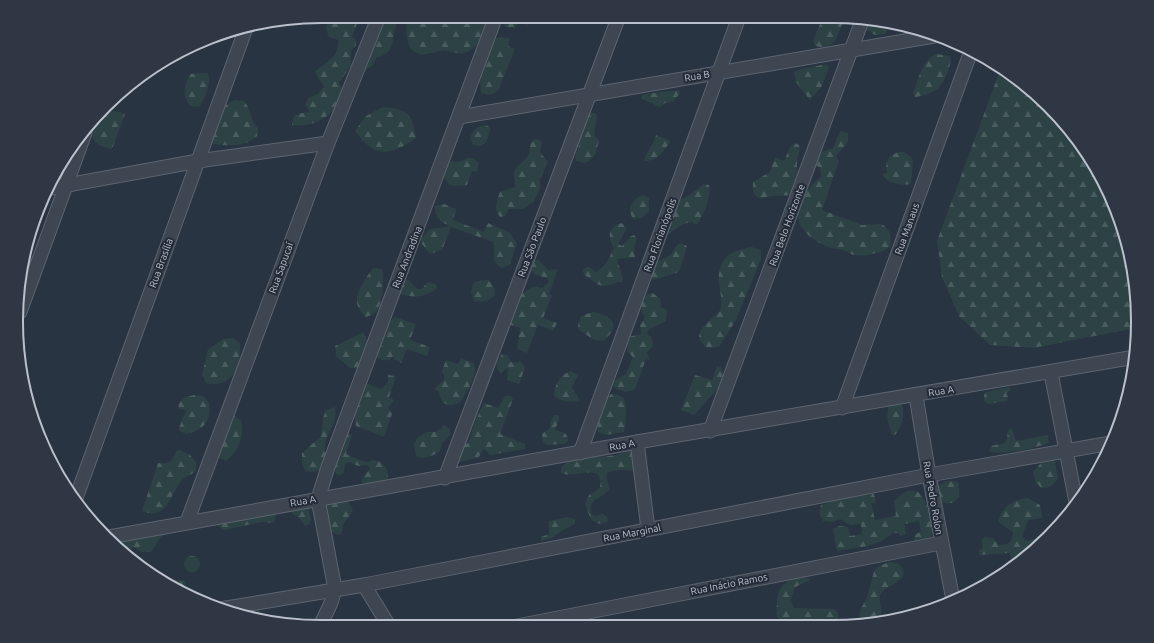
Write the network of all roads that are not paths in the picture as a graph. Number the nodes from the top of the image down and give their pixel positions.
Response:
1 (376, 23) edge
2 (493, 23) edge
3 (616, 23) edge
4 (737, 23) edge
5 (861, 25) edge
6 (244, 33) edge
7 (924, 38) edge
8 (852, 49) junction
9 (969, 56) edge
10 (720, 72) junction
11 (590, 94) junction
12 (459, 117) junction
13 (328, 143) junction
14 (80, 147) edge
15 (198, 161) junction
16 (66, 185) junction
17 (55, 187) edge
18 (24, 301) edge
19 (1128, 358) edge
20 (1050, 373) junction
21 (916, 396) junction
22 (842, 408) junction
23 (710, 431) junction
24 (637, 442) junction
25 (1104, 444) edge
26 (1066, 452) junction
27 (580, 453) junction
28 (929, 475) junction
29 (445, 478) junction
30 (78, 493) edge
31 (1075, 495) edge
32 (318, 499) junction
33 (187, 522) junction
34 (648, 529) junction
35 (114, 536) edge
36 (941, 543) junction
37 (364, 584) junction
38 (335, 589) junction
39 (952, 595) edge
40 (234, 607) edge
41 (323, 620) edge
42 (385, 620) edge
43 (548, 620) edge

1 - 13 street, Rua Sapucaí
2 - 12 street, Rua Andradina
3 - 11 street, Rua São Paulo
4 - 10 street, Rua Florianópolis
5 - 8 street, Rua Belo Horizonte
6 - 15 street, Rua Brasília
7 - 8 street, Rua B
8 - 10 street, Rua B
8 - 23 street, Rua Belo Horizonte
9 - 22 street, Rua Manaus
10 - 11 street, Rua B
10 - 27 street, Rua Florianópolis
11 - 12 street, Rua B
11 - 29 street, Rua São Paulo
12 - 32 street, Rua Andradina
13 - 15 street
13 - 33 street, Rua Sapucaí
14 - 16 street
15 - 16 street
15 - 30 street, Rua Brasília
16 - 17 street
16 - 18 street
19 - 20 street, Rua A
20 - 21 street, Rua A
20 - 26 street
21 - 22 street, Rua A
21 - 28 street, Rua Pedro Rolon
22 - 23 street, Rua A
23 - 24 street, Rua A
24 - 27 street, Rua A
24 - 34 street
25 - 26 street, Rua Marginal
26 - 28 street, Rua Marginal
26 - 31 street
27 - 29 street, Rua A
28 - 34 street, Rua Marginal
28 - 36 street, Rua Pedro Rolon
29 - 32 street, Rua A
32 - 33 street, Rua A
32 - 38 street
33 - 35 street, Rua A
34 - 37 street, Rua Marginal
36 - 39 street, Rua Pedro Rolon
36 - 43 street, Rua Inácio Ramos
37 - 38 street, Rua Marginal
37 - 42 street
38 - 40 street, Rua Marginal
38 - 41 street

